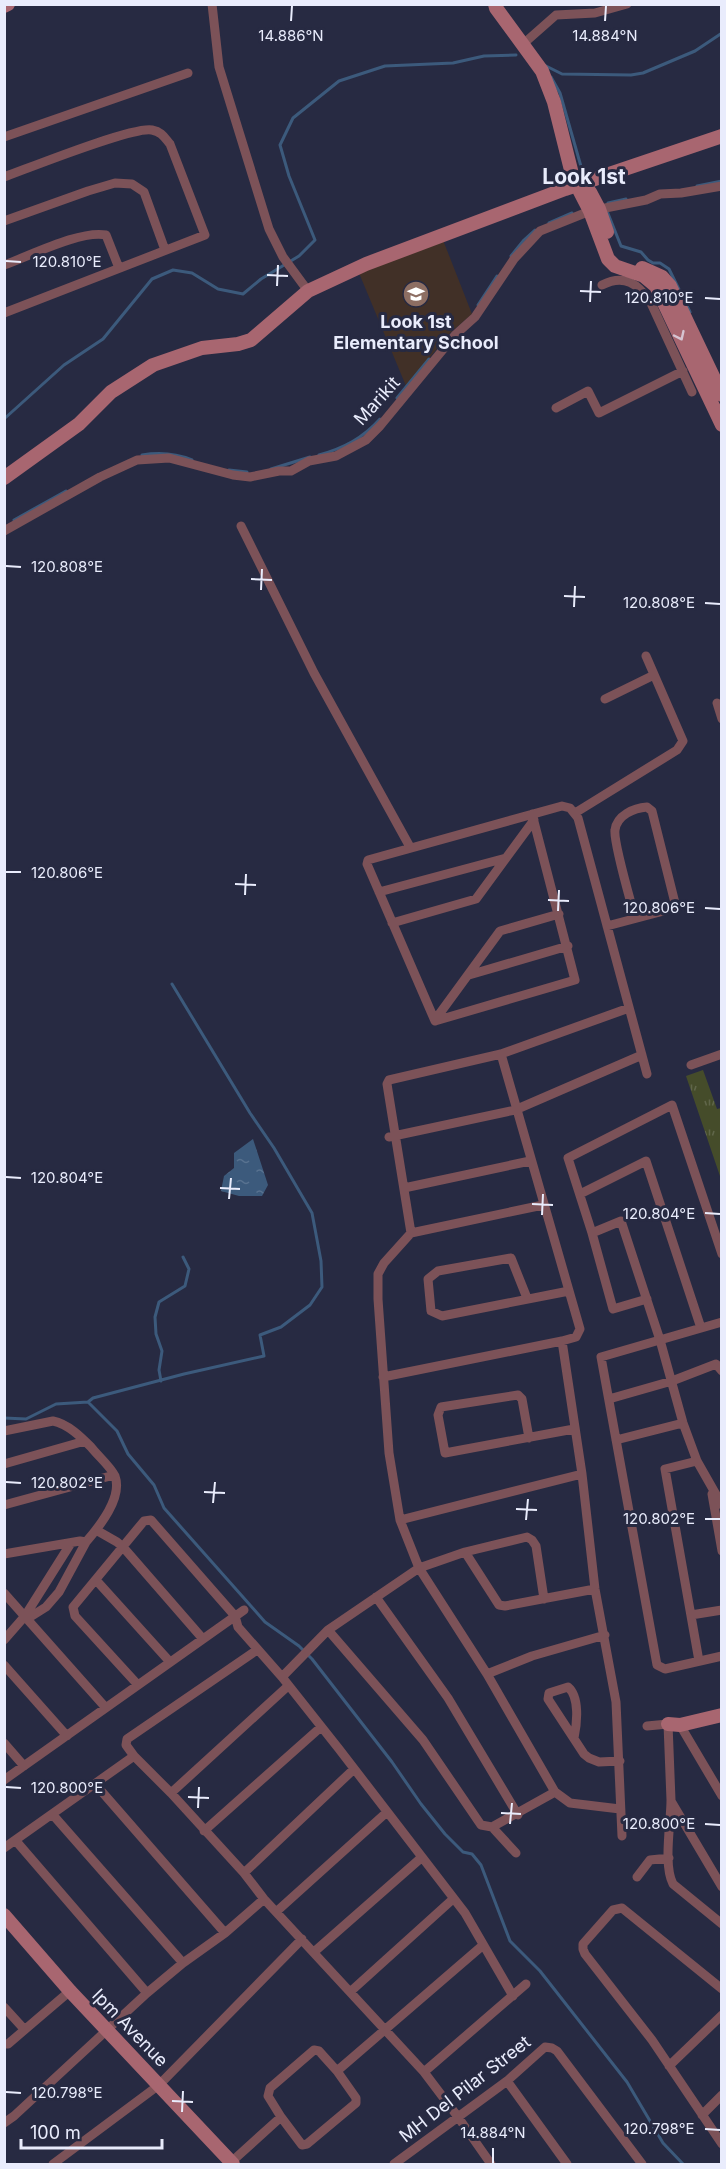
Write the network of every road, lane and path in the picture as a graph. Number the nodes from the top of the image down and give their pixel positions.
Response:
1 (212, 4) edge
2 (495, 4) edge
3 (627, 4) edge
4 (522, 45) junction
5 (188, 73) dead end
6 (722, 136) edge
7 (4, 137) edge
8 (4, 177) edge
9 (578, 182) junction
10 (722, 186) edge
11 (595, 210) junction
12 (4, 221) edge
13 (165, 250) junction
14 (611, 263) junction
15 (4, 266) edge
16 (119, 268) junction
17 (613, 279) junction
18 (602, 285) dead end
19 (308, 291) junction
20 (4, 313) edge
21 (683, 371) junction
22 (692, 392) dead end
23 (722, 395) edge
24 (567, 403) junction
25 (556, 408) dead end
26 (572, 412) dead end
27 (722, 425) edge
28 (4, 478) edge
29 (241, 526) dead end
30 (4, 531) edge
31 (646, 656) dead end
32 (654, 675) junction
33 (605, 699) dead end
34 (717, 704) dead end
35 (722, 719) edge
36 (575, 813) junction
37 (533, 817) junction
38 (410, 847) junction
39 (506, 858) junction
40 (379, 892) junction
41 (559, 914) junction
42 (635, 918) junction
43 (392, 923) junction
44 (606, 926) junction
45 (568, 946) junction
46 (469, 975) junction
47 (629, 1008) junction
48 (435, 1021) junction
49 (501, 1054) junction
50 (722, 1054) edge
51 (642, 1055) junction
52 (691, 1065) dead end
53 (647, 1074) dead end
54 (515, 1110) junction
55 (392, 1136) junction
56 (530, 1161) junction
57 (404, 1188) junction
58 (580, 1194) junction
59 (543, 1205) junction
60 (411, 1233) junction
61 (592, 1233) junction
62 (722, 1254) edge
63 (568, 1291) junction
64 (527, 1298) junction
65 (647, 1299) junction
66 (722, 1322) edge
67 (702, 1328) junction
68 (660, 1340) junction
69 (562, 1341) junction
70 (722, 1371) edge
71 (383, 1377) junction
72 (672, 1382) junction
73 (609, 1399) junction
74 (683, 1423) junction
75 (574, 1429) junction
76 (4, 1431) edge
77 (530, 1438) junction
78 (616, 1440) junction
79 (85, 1441) junction
80 (697, 1461) junction
81 (4, 1464) edge
82 (582, 1474) junction
83 (114, 1475) junction
84 (711, 1487) junction
85 (4, 1504) edge
86 (722, 1505) edge
87 (400, 1520) junction
88 (96, 1530) junction
89 (86, 1542) junction
90 (71, 1543) junction
91 (123, 1547) junction
92 (722, 1551) edge
93 (465, 1552) junction
94 (4, 1554) edge
95 (419, 1568) junction
96 (96, 1580) junction
97 (595, 1589) junction
98 (4, 1593) edge
99 (376, 1597) junction
100 (544, 1599) junction
101 (244, 1610) dead end
102 (722, 1610) edge
103 (235, 1616) junction
104 (691, 1616) junction
105 (26, 1618) junction
106 (328, 1630) junction
107 (605, 1635) junction
108 (203, 1639) junction
109 (4, 1640) edge
110 (257, 1650) junction
111 (722, 1656) edge
112 (699, 1661) junction
113 (170, 1662) junction
114 (4, 1665) edge
115 (488, 1674) junction
116 (282, 1677) junction
117 (138, 1685) junction
118 (288, 1686) junction
119 (106, 1708) junction
120 (721, 1716) edge
121 (674, 1725) junction
122 (647, 1726) dead end
123 (321, 1727) junction
124 (67, 1736) junction
125 (574, 1738) junction
126 (4, 1743) edge
127 (134, 1756) junction
128 (620, 1761) junction
129 (24, 1766) junction
130 (354, 1769) junction
131 (4, 1780) edge
132 (96, 1785) junction
133 (555, 1792) junction
134 (171, 1793) junction
135 (722, 1796) edge
136 (671, 1801) junction
137 (620, 1809) junction
138 (387, 1812) junction
139 (53, 1815) junction
140 (518, 1815) junction
141 (492, 1827) junction
142 (204, 1831) junction
143 (622, 1836) dead end
144 (16, 1840) junction
145 (4, 1848) edge
146 (516, 1853) dead end
147 (421, 1858) junction
148 (669, 1858) junction
149 (244, 1873) junction
150 (637, 1877) dead end
151 (722, 1887) edge
152 (264, 1899) junction
153 (453, 1899) junction
154 (276, 1912) junction
155 (4, 1915) edge
156 (722, 1924) edge
157 (225, 1934) junction
158 (302, 1940) junction
159 (482, 1946) junction
160 (314, 1952) junction
161 (183, 1964) junction
162 (526, 1984) dead end
163 (722, 1989) edge
164 (70, 1991) junction
165 (350, 1992) junction
166 (147, 1993) junction
167 (513, 1996) junction
168 (4, 2007) edge
169 (722, 2015) edge
170 (24, 2029) junction
171 (386, 2030) junction
172 (108, 2031) junction
173 (4, 2044) edge
174 (669, 2066) junction
175 (337, 2071) junction
176 (424, 2072) junction
177 (507, 2081) junction
178 (159, 2085) junction
179 (722, 2096) edge
180 (4, 2110) edge
181 (702, 2115) junction
182 (14, 2116) junction
183 (281, 2117) junction
184 (458, 2117) junction
185 (4, 2123) edge
186 (722, 2144) edge
187 (52, 2164) edge
188 (231, 2164) edge
189 (394, 2164) edge
190 (491, 2164) edge
191 (567, 2164) edge
192 (642, 2164) edge

1 - 19 street
2 - 4 street
3 - 4 street
4 - 9 street
5 - 7 street
6 - 9 street
8 - 13 street
9 - 11 street
9 - 19 street
10 - 11 street, Marikit
11 - 14 street
11 - 23 street
11 - 30 street, Marikit
12 - 13 street
13 - 16 street
14 - 17 street
14 -> 27 street
15 - 16 street
16 - 20 street
17 - 18 street
17 - 21 street
19 - 28 street
21 - 22 street
21 - 24 street
24 - 25 street
24 - 26 street
29 - 38 street
31 - 32 street
32 - 33 street
32 - 36 street
34 - 35 street
36 - 37 street
36 - 44 street
37 - 38 street
37 - 39 street
37 - 41 street
38 - 40 street
39 - 40 street
39 - 43 street
40 - 43 street
41 - 45 street
41 - 46 street
42 - 42 street
42 - 44 street
43 - 48 street
44 - 47 street
45 - 46 street
45 - 48 street
46 - 48 street
47 - 49 street
47 - 51 street
49 - 54 street
49 - 55 street
50 - 52 street
51 - 53 street
51 - 54 street
54 - 55 street
54 - 56 street
55 - 57 street
56 - 57 street
56 - 59 street
57 - 60 street
58 - 61 street
58 - 62 street
58 - 67 street
59 - 60 street
59 - 63 street
60 - 71 street
61 - 65 street
61 - 65 street
63 - 64 street
63 - 69 street
64 - 64 street
65 - 68 street
66 - 67 street
67 - 68 street
68 - 72 street
68 - 73 street
69 - 71 street
69 - 75 street
70 - 72 street
71 - 87 street
72 - 73 street
72 - 74 street
73 - 78 street
74 - 78 street
74 - 80 street
75 - 77 street
75 - 82 street
76 - 79 street
77 - 77 street
78 - 112 street
79 - 81 street
79 - 83 street
80 - 84 street
80 - 104 street
82 - 87 street
82 - 97 street
83 - 85 street
83 - 88 street
84 - 86 street
84 - 92 street
87 - 95 street
88 - 89 street
88 - 91 street
89 - 90 street
89 - 105 street
90 - 94 street
90 - 105 street
91 - 96 street
91 - 103 street
91 - 108 street
93 - 95 street
93 - 100 street
93 - 100 street
95 - 99 street
95 - 115 street
96 - 113 street
96 - 117 street
97 - 100 street
97 - 107 street
98 - 105 street
99 - 106 street
99 - 140 street
101 - 103 street
102 - 104 street
103 - 108 street
103 - 110 street
104 - 112 street
105 - 109 street
105 - 119 street
106 - 116 street
106 - 141 street
107 - 115 street
107 - 128 street
108 - 113 street
110 - 116 street
110 - 127 street
111 - 112 street
113 - 117 street
114 - 124 street
115 - 133 street
116 - 118 street
117 - 119 street
118 - 123 street
118 - 134 street
119 - 124 street
120 - 121 street
121 - 122 street
121 - 135 street
121 - 136 street
123 - 130 street
123 - 142 street
124 - 129 street
125 - 125 street
125 - 128 street
126 - 129 street
127 - 132 street
127 - 134 street
128 - 137 street
129 - 131 street
130 - 138 street
130 - 149 street
132 - 139 street
132 - 157 street
133 - 137 street
133 - 140 street
134 - 142 street
136 - 148 street
136 - 151 street
137 - 143 street
138 - 147 street
138 - 154 street
139 - 144 street
139 - 161 street
140 - 141 street
141 - 146 street
142 - 149 street
144 - 145 street
144 - 166 street
147 - 153 street
147 - 160 street
148 - 150 street
148 - 156 street
149 - 152 street
152 - 154 street
152 - 157 street
153 - 159 street
153 - 165 street
154 - 158 street
155 - 164 street, Ipm Avenue
157 - 161 street
158 - 160 street
158 - 178 street
159 - 167 street
159 - 171 street
160 - 165 street
161 - 166 street
162 - 167 street
163 - 174 street
164 - 170 street
164 - 172 street, Ipm Avenue
165 - 171 street
166 - 172 street
167 - 176 street
168 - 170 street
169 - 174 street
170 - 173 street
171 - 175 street
171 - 176 street
172 - 178 street, Ipm Avenue
172 - 182 street
174 - 181 street
175 - 183 street
175 - 183 street
176 - 184 street
177 - 184 street, MH Del Pilar Street
177 - 191 street
177 - 192 street, MH Del Pilar Street
178 - 187 street
178 - 188 street, Ipm Avenue
179 - 181 street
180 - 182 street
181 - 186 street
182 - 185 street
183 - 188 street
184 - 189 street, MH Del Pilar Street
184 - 190 street

